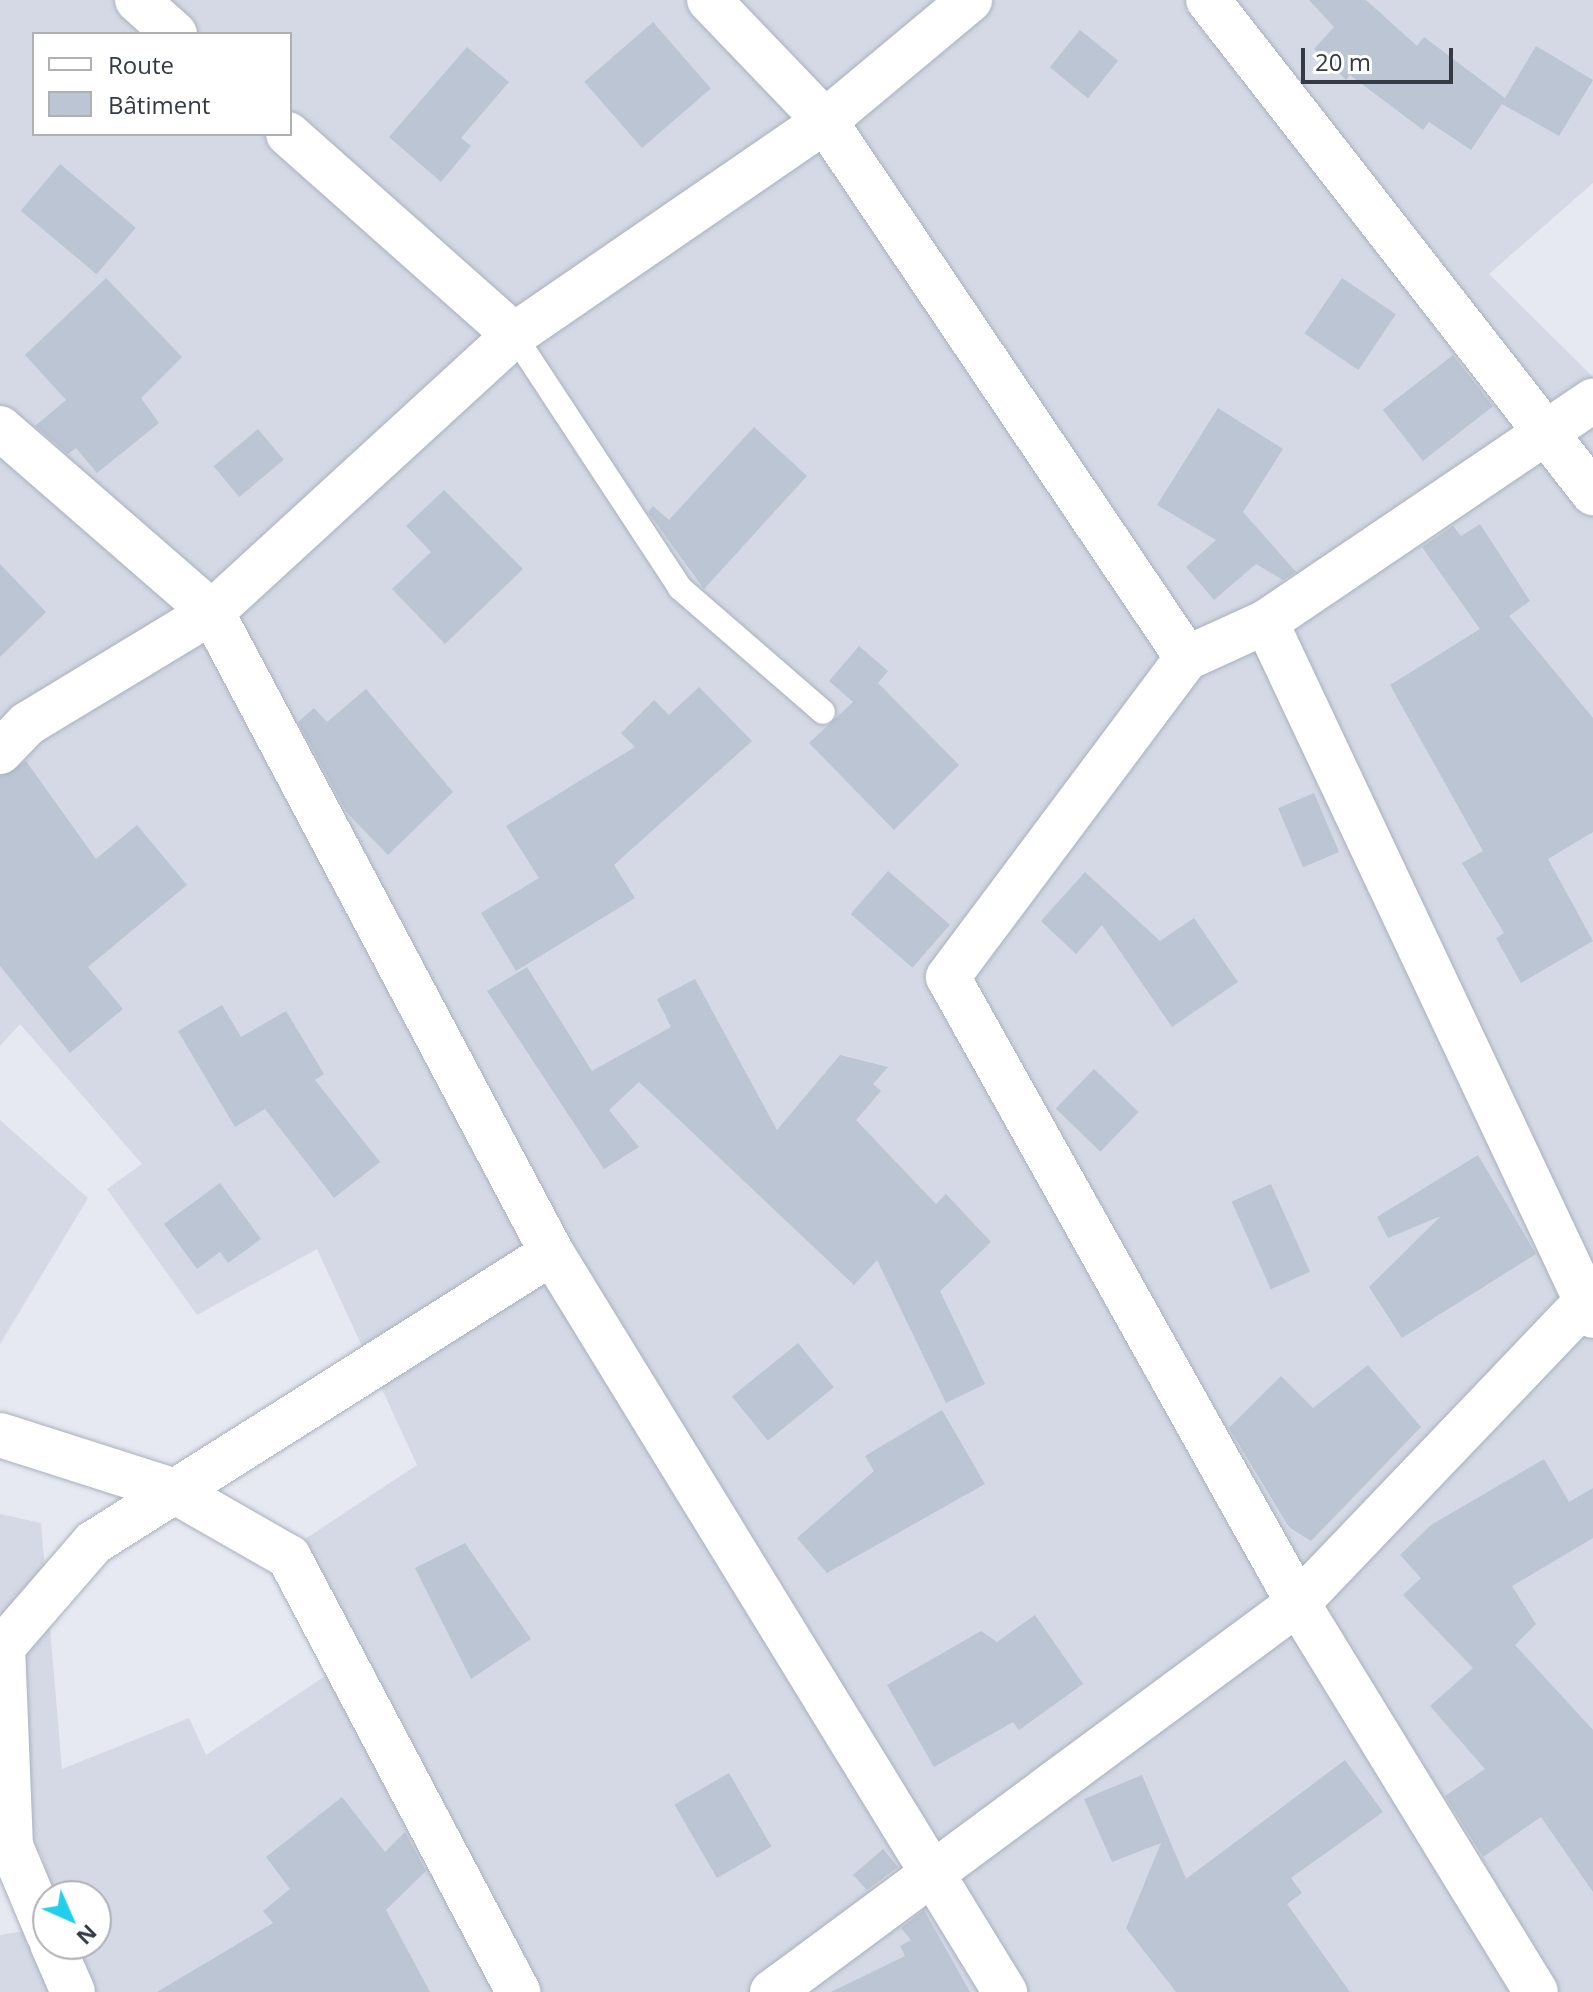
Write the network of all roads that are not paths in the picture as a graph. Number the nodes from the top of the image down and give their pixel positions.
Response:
1 (137, 0) edge
2 (709, 0) edge
3 (970, 0) edge
4 (1208, 0) edge
5 (173, 32) edge
6 (825, 121) junction
7 (290, 136) edge
8 (514, 335) junction
9 (1593, 401) edge
10 (0, 428) edge
11 (1546, 429) junction
12 (1593, 493) edge
13 (212, 612) junction
14 (1266, 622) junction
15 (1187, 658) junction
16 (823, 712) dead end
17 (0, 752) edge
18 (552, 1253) junction
19 (1590, 1303) edge
20 (0, 1435) edge
21 (172, 1490) junction
22 (1298, 1603) junction
23 (936, 1875) junction
24 (32, 1896) edge
25 (59, 1960) edge
26 (73, 1992) edge
27 (518, 1992) edge
28 (772, 1992) edge
29 (1005, 1992) edge
30 (1536, 1992) edge

1 - 5 street
2 - 6 street
3 - 6 street
4 - 11 street
6 - 8 street
6 - 15 street
7 - 8 street
8 - 13 street
8 - 16 lane
9 - 11 street
10 - 13 street
11 - 12 street
11 - 14 street
13 - 17 street
13 - 18 street
14 - 15 street
14 - 19 street
15 - 22 street
18 - 21 street
18 - 23 street
19 - 22 street
20 - 21 street
21 - 24 street
21 - 27 street
22 - 23 street
22 - 30 street
23 - 28 street
23 - 29 street
25 - 26 street

